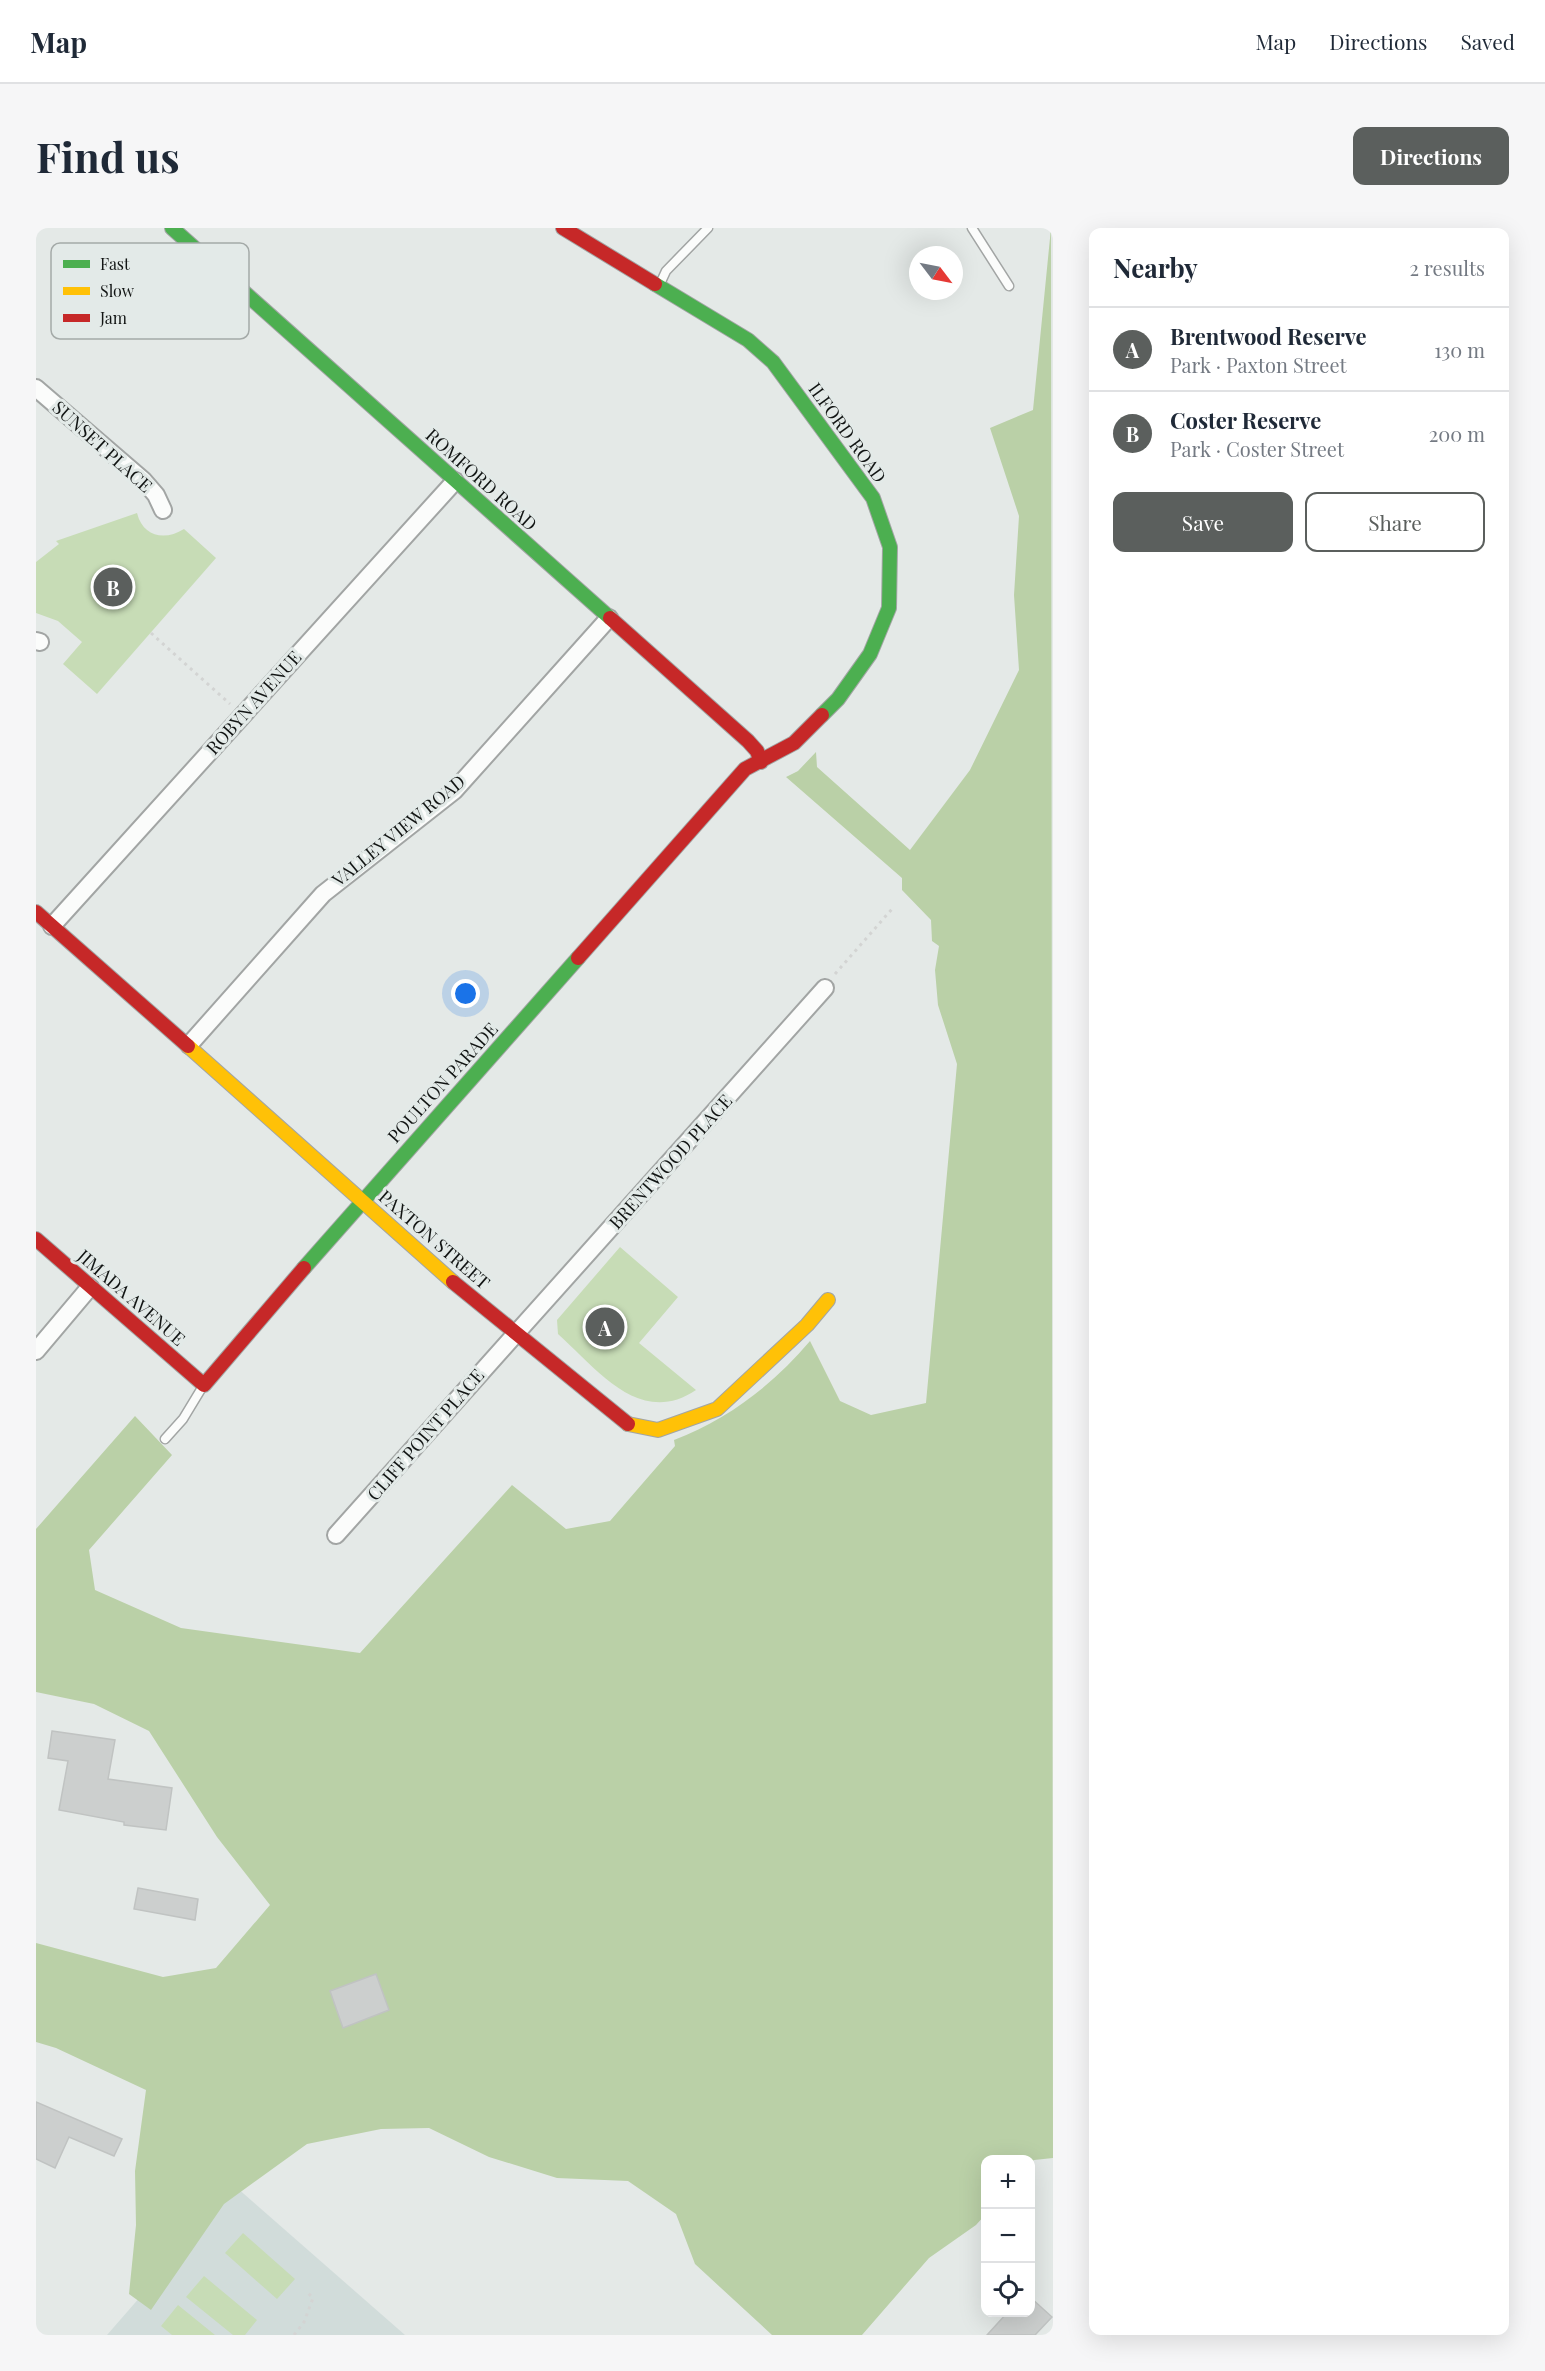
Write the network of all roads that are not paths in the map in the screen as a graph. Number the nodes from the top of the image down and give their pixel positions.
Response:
1 (172, 228) edge
2 (563, 228) edge
3 (708, 228) edge
4 (972, 228) edge
5 (189, 243) edge
6 (659, 286) junction
7 (1009, 286) dead end
8 (249, 297) edge
9 (36, 388) edge
10 (455, 481) junction
11 (163, 510) dead end
12 (609, 618) junction
13 (761, 762) junction
14 (36, 912) edge
15 (52, 926) junction
16 (825, 988) road end
17 (189, 1045) junction
18 (362, 1201) junction
19 (36, 1239) edge
20 (90, 1287) junction
21 (828, 1300) dead end
22 (515, 1334) junction
23 (36, 1351) edge
24 (204, 1385) junction
25 (165, 1439) dead end
26 (336, 1535) dead end

1 - 5 street, ROMFORD ROAD
2 - 6 street, ILFORD ROAD
3 - 6 lane
4 - 7 lane
6 - 13 street, ILFORD ROAD
8 - 10 street, ROMFORD ROAD
9 - 11 street, SUNSET PLACE
10 - 12 street, ROMFORD ROAD
10 - 15 street, ROBYN AVENUE
12 - 13 street, ROMFORD ROAD
12 - 17 street, VALLEY VIEW ROAD
13 - 18 street, POULTON PARADE
14 - 15 street, PAXTON STREET
15 - 17 street, PAXTON STREET
16 - 22 street, BRENTWOOD PLACE
17 - 18 street, PAXTON STREET
18 - 22 street, PAXTON STREET
18 - 24 street, POULTON PARADE
19 - 20 street, JIMADA AVENUE
20 - 23 street
20 - 24 street, JIMADA AVENUE
21 - 22 street, PAXTON STREET
22 - 26 street, CLIFF POINT PLACE
24 - 25 lane, POULTON PARADE

